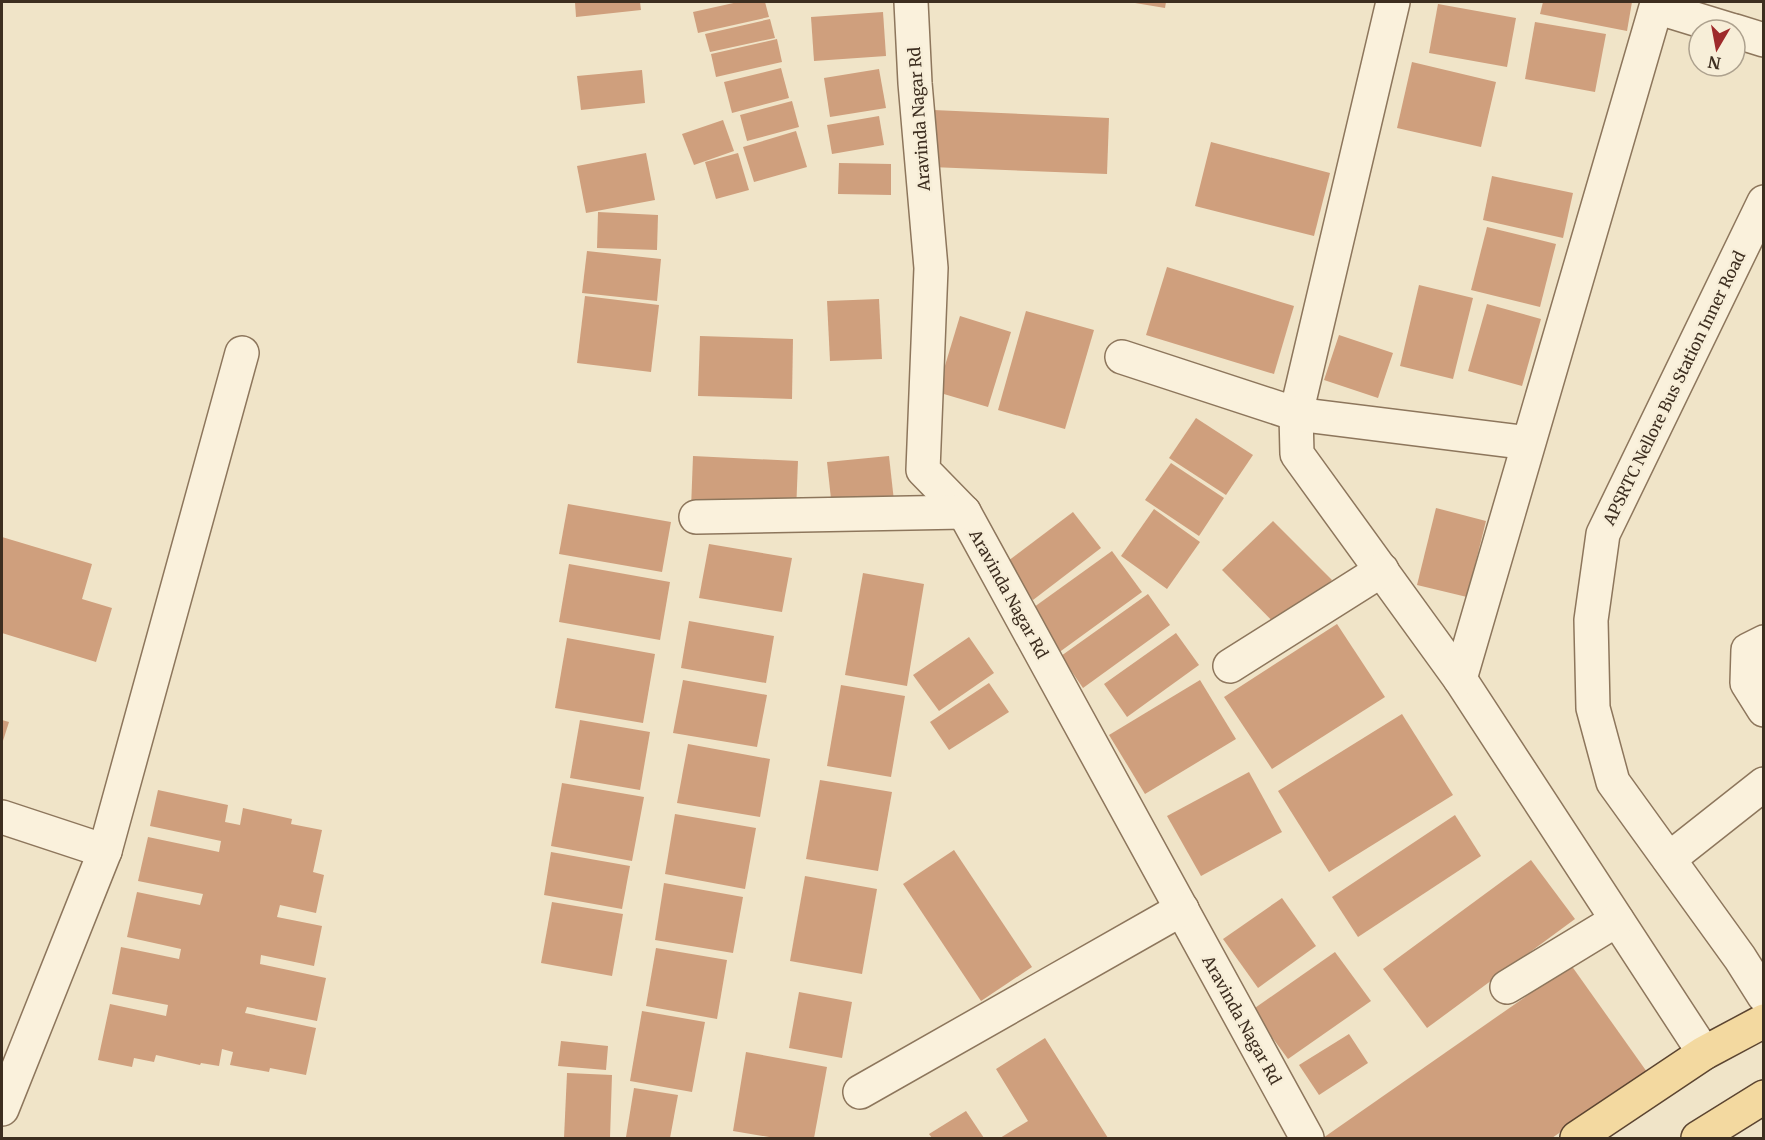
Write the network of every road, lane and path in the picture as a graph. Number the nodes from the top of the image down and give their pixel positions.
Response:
1 (911, 2) edge
2 (1393, 2) edge
3 (1656, 2) edge
4 (1692, 18) edge
5 (1648, 33) junction
6 (1747, 35) edge
7 (1764, 40) edge
8 (1764, 202) edge
9 (242, 353) dead end
10 (1122, 357) dead end
11 (1296, 414) junction
12 (1528, 443) junction
13 (964, 512) junction
14 (696, 517) dead end
15 (1382, 570) junction
16 (1764, 642) edge
17 (1230, 666) dead end
18 (1460, 678) junction
19 (1764, 710) edge
20 (1764, 784) edge
21 (2, 817) edge
22 (105, 850) junction
23 (1669, 859) junction
24 (1182, 909) junction
25 (1617, 920) junction
26 (1507, 987) dead end
27 (1764, 996) edge
28 (1764, 1021) edge
29 (1704, 1053) junction
30 (860, 1092) dead end
31 (1764, 1097) edge
32 (2, 1109) edge
33 (1307, 1138) edge
34 (1577, 1138) edge
35 (1698, 1138) edge

1 - 13 street, Aravinda Nagar Rd
2 - 11 street
3 - 5 street
4 - 5 street
5 - 12 street
6 - 7 street
8 - 23 street, APSRTC Nellore Bus Station Inner Road
9 - 22 street
10 - 11 street
11 - 12 street
11 - 15 street
12 - 18 street
13 - 14 street
13 - 24 street, Aravinda Nagar Rd
15 - 17 street
15 - 18 street
16 - 19 street
18 - 25 street
20 - 23 street
21 - 22 street
22 - 32 street
23 - 27 street, APSRTC Nellore Bus Station Inner Road
24 - 30 street
24 - 33 street, Aravinda Nagar Rd
25 - 26 street
25 - 29 street
28 - 29 main road
29 - 34 main road
31 - 35 main road

